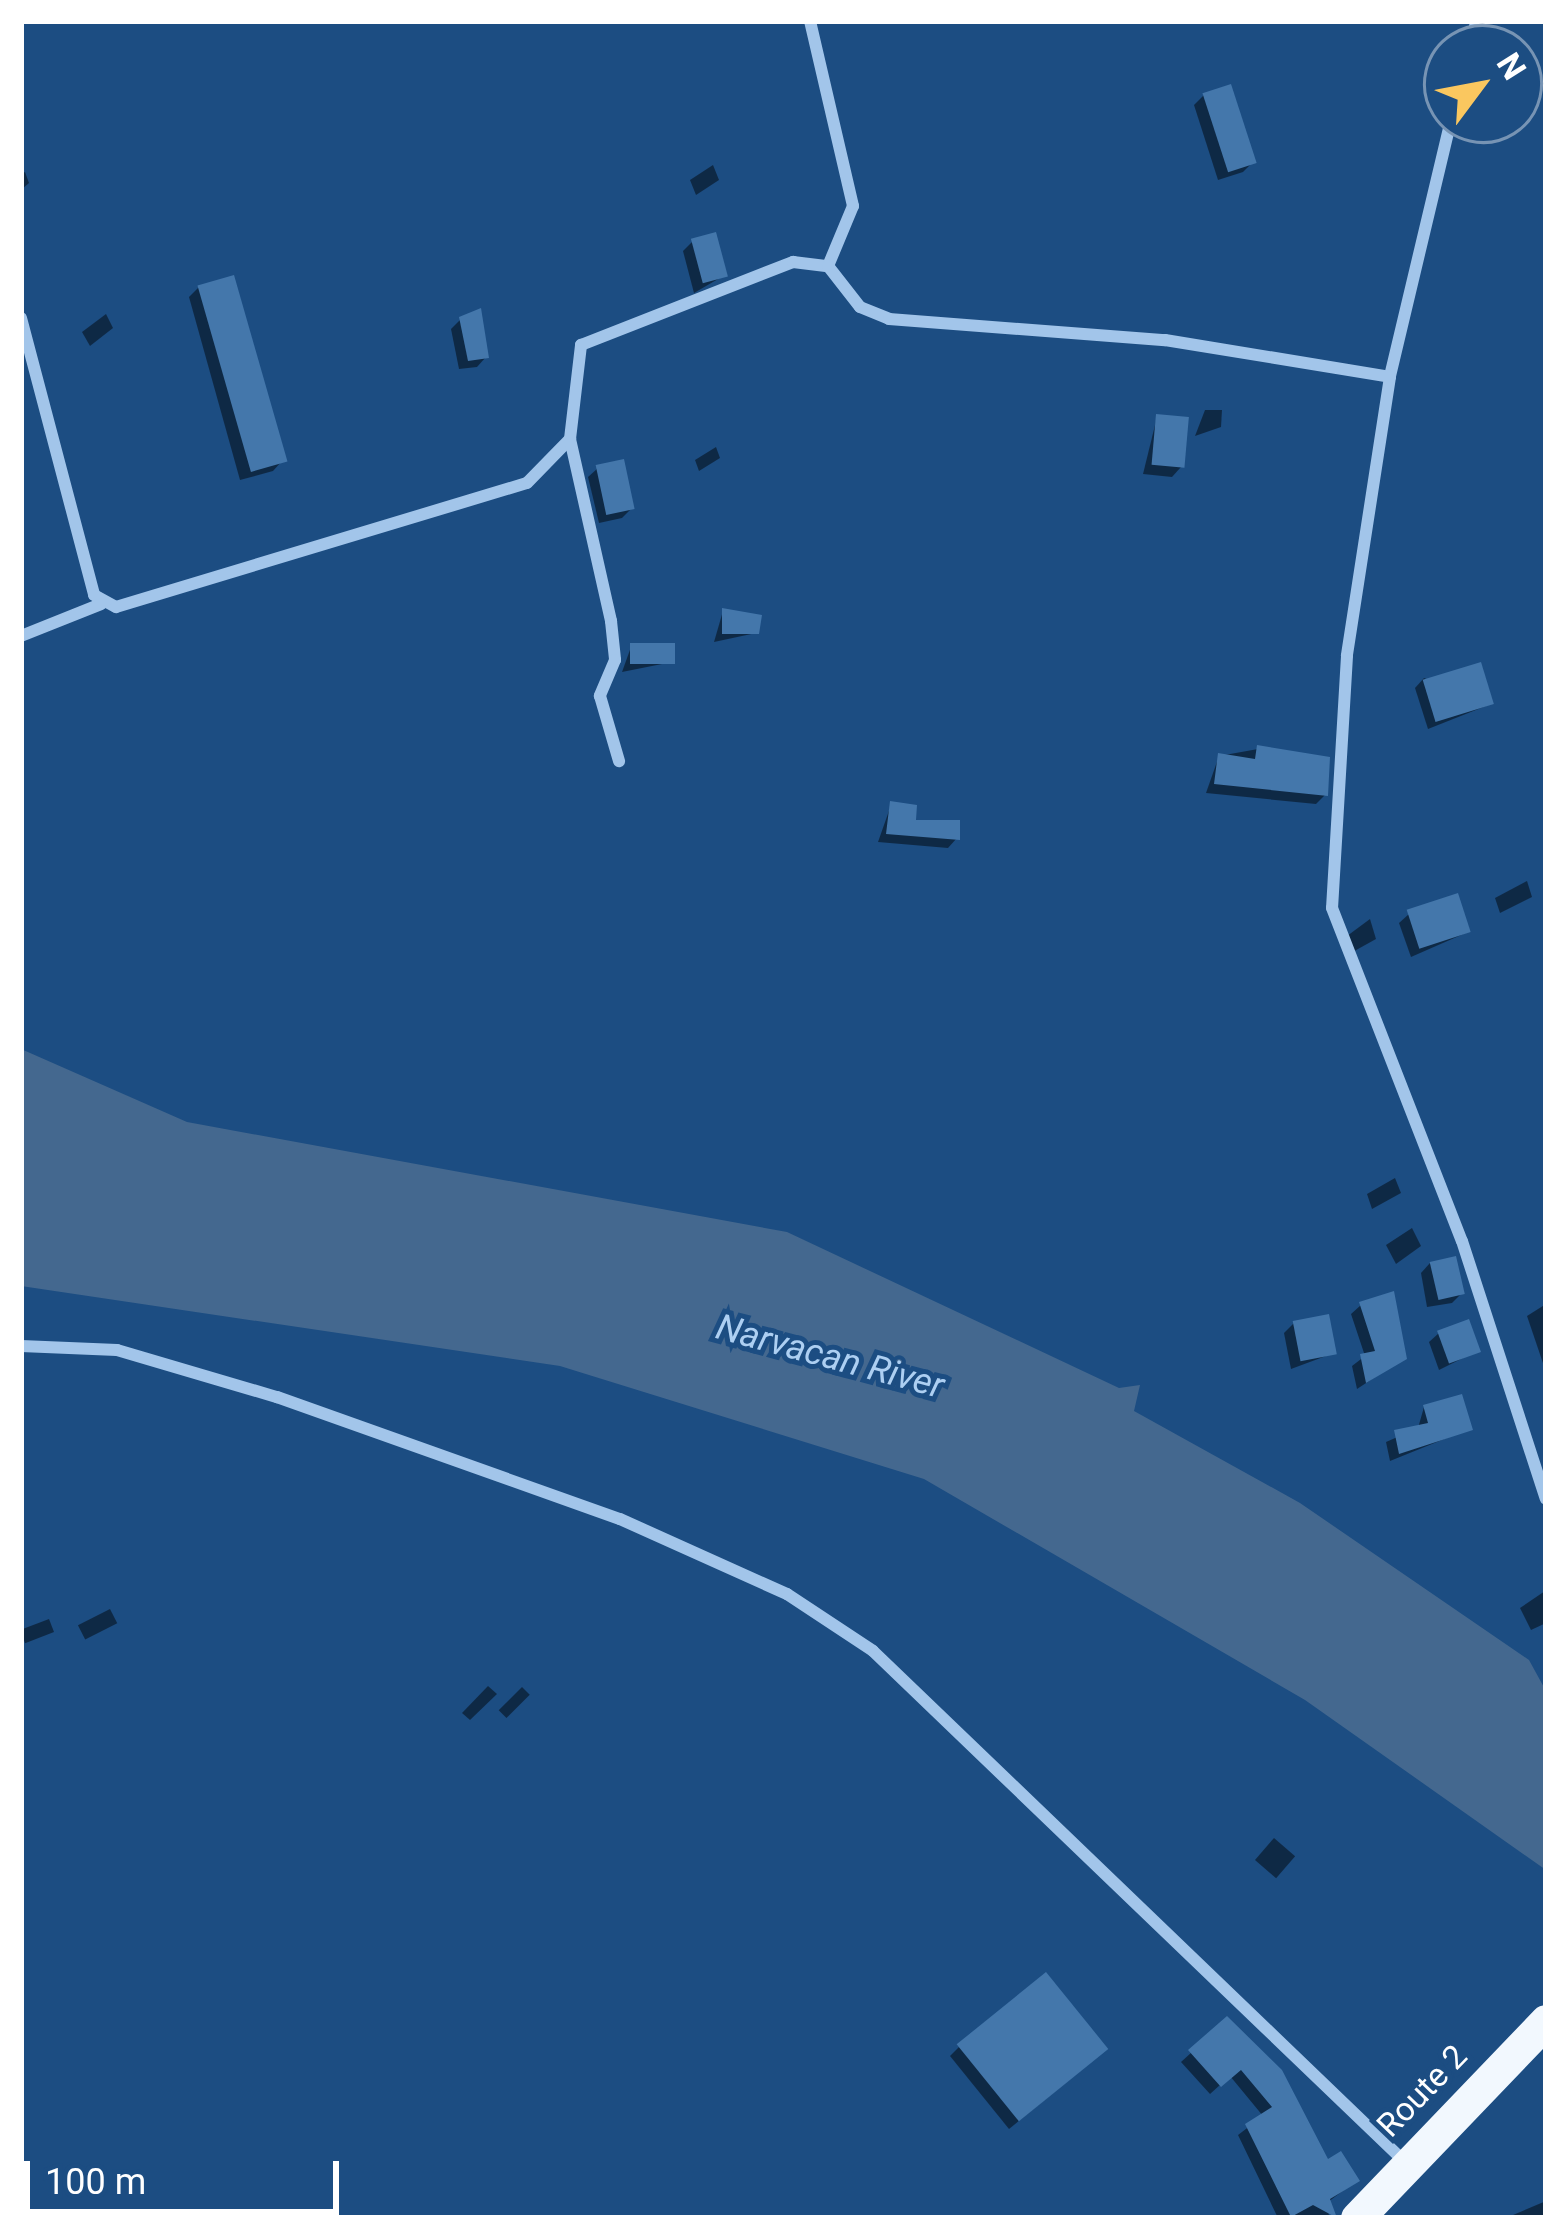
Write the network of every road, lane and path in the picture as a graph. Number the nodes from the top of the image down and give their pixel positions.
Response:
1 (810, 21) edge
2 (1445, 144) edge
3 (828, 266) junction
4 (21, 317) edge
5 (1390, 377) junction
6 (570, 439) junction
7 (101, 604) junction
8 (21, 636) edge
9 (619, 760) dead end
10 (21, 1346) edge
11 (1546, 1499) edge
12 (1546, 2021) edge
13 (1406, 2163) junction
14 (1357, 2218) edge

1 - 3 street
2 - 5 street
3 - 5 street
3 - 6 street
4 - 7 street
5 - 11 street
6 - 7 street
6 - 9 street
7 - 8 street
10 - 13 street
12 - 13 highway, Route 2
13 - 14 highway, Route 2

